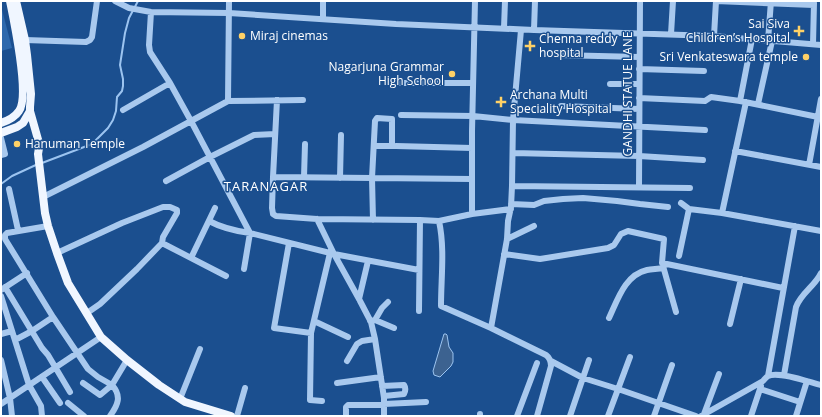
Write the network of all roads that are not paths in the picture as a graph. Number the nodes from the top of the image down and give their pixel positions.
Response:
1 (10, 1) edge
2 (16, 1) edge
3 (97, 1) edge
4 (115, 1) edge
5 (229, 1) edge
6 (323, 1) edge
7 (475, 1) edge
8 (505, 1) edge
9 (535, 1) edge
10 (640, 1) edge
11 (672, 1) edge
12 (716, 1) edge
13 (771, 2) edge
14 (814, 3) edge
15 (149, 11) junction
16 (229, 13) junction
17 (323, 19) junction
18 (474, 27) junction
19 (504, 28) junction
20 (521, 30) junction
21 (534, 30) junction
22 (639, 34) junction
23 (671, 34) junction
24 (714, 36) junction
25 (752, 39) junction
26 (25, 40) junction
27 (770, 41) junction
28 (813, 44) junction
29 (821, 45) edge
30 (558, 55) dead end
31 (639, 58) junction
32 (639, 69) junction
33 (704, 71) dead end
34 (170, 83) junction
35 (399, 83) dead end
36 (473, 83) junction
37 (610, 84) dead end
38 (639, 84) junction
39 (639, 98) junction
40 (277, 100) junction
41 (303, 100) dead end
42 (821, 100) edge
43 (228, 101) junction
44 (743, 102) junction
45 (758, 104) junction
46 (560, 106) dead end
47 (639, 109) junction
48 (123, 110) dead end
49 (30, 111) junction
50 (400, 115) dead end
51 (473, 116) junction
52 (818, 117) junction
53 (25, 120) junction
54 (513, 120) junction
55 (191, 121) junction
56 (1, 123) edge
57 (639, 126) junction
58 (705, 130) dead end
59 (1, 133) edge
60 (275, 134) junction
61 (340, 135) dead end
62 (1, 138) edge
63 (305, 144) dead end
64 (374, 146) junction
65 (394, 146) junction
66 (472, 148) junction
67 (735, 151) junction
68 (513, 153) junction
69 (1, 155) edge
70 (639, 156) junction
71 (210, 157) junction
72 (38, 160) junction
73 (703, 160) dead end
74 (809, 165) junction
75 (821, 168) edge
76 (272, 177) junction
77 (304, 177) junction
78 (340, 178) junction
79 (372, 178) junction
80 (472, 179) junction
81 (166, 180) dead end
82 (512, 186) junction
83 (639, 187) junction
84 (9, 188) dead end
85 (690, 188) dead end
86 (43, 197) junction
87 (681, 202) dead end
88 (511, 207) junction
89 (668, 207) dead end
90 (215, 208) dead end
91 (689, 209) junction
92 (722, 213) junction
93 (472, 214) junction
94 (317, 219) junction
95 (373, 220) junction
96 (420, 220) junction
97 (209, 221) junction
98 (439, 221) junction
99 (48, 226) junction
100 (534, 226) dead end
101 (795, 226) junction
102 (18, 230) junction
103 (821, 231) edge
104 (250, 233) junction
105 (507, 239) junction
106 (162, 243) junction
107 (289, 244) junction
108 (57, 253) junction
109 (332, 253) junction
110 (504, 254) junction
111 (679, 256) dead end
112 (191, 258) junction
113 (368, 261) junction
114 (663, 266) junction
115 (244, 269) dead end
116 (419, 270) junction
117 (27, 273) junction
118 (821, 273) edge
119 (226, 276) dead end
120 (741, 279) junction
121 (783, 288) junction
122 (3, 289) edge
123 (1, 296) edge
124 (359, 299) junction
125 (388, 302) dead end
126 (419, 311) dead end
127 (676, 312) dead end
128 (87, 313) junction
129 (53, 317) junction
130 (609, 318) dead end
131 (373, 320) junction
132 (314, 321) junction
133 (730, 324) dead end
134 (394, 328) dead end
135 (491, 328) junction
136 (12, 331) junction
137 (32, 331) junction
138 (311, 333) junction
139 (1, 334) edge
140 (101, 336) junction
141 (348, 337) dead end
142 (375, 339) junction
143 (15, 340) junction
144 (200, 349) dead end
145 (78, 353) junction
146 (630, 357) dead end
147 (1, 360) edge
148 (127, 360) junction
149 (589, 360) dead end
150 (551, 361) junction
151 (347, 362) dead end
152 (537, 363) dead end
153 (672, 365) dead end
154 (55, 368) junction
155 (719, 374) dead end
156 (784, 375) junction
157 (42, 377) junction
158 (381, 377) junction
159 (583, 378) junction
160 (766, 378) junction
161 (807, 381) junction
162 (83, 383) dead end
163 (337, 383) dead end
164 (112, 385) junction
165 (821, 385) edge
166 (29, 386) junction
167 (382, 386) junction
168 (245, 388) dead end
169 (618, 389) junction
170 (760, 389) junction
171 (70, 392) dead end
172 (384, 396) junction
173 (10, 398) junction
174 (180, 399) junction
175 (322, 401) dead end
176 (426, 402) dead end
177 (800, 402) junction
178 (60, 403) dead end
179 (659, 403) junction
180 (1, 404) edge
181 (68, 404) dead end
182 (384, 405) junction
183 (112, 414) edge
184 (703, 415) edge
185 (12, 416) edge
186 (42, 416) edge
187 (84, 416) edge
188 (119, 416) edge
189 (231, 416) edge
190 (237, 416) edge
191 (346, 416) edge
192 (384, 416) edge
193 (518, 416) edge
194 (538, 416) edge
195 (570, 416) edge
196 (608, 416) edge
197 (654, 416) edge
198 (696, 416) edge
199 (751, 416) edge
200 (796, 416) edge

1 - 56 main road
2 - 26 main road
3 - 26 street
4 - 15 street
5 - 16 street
6 - 17 street
7 - 18 street
8 - 19 street
9 - 21 street
10 - 22 street, GANDHI STATUE LANE
11 - 23 street
12 - 13 street
12 - 24 street
13 - 14 street
13 - 27 street
14 - 28 street
15 - 16 street
15 - 34 street
16 - 17 street
16 - 43 street
17 - 18 street
18 - 19 street
18 - 36 street
19 - 20 street
20 - 21 street
20 - 54 street
21 - 22 street
22 - 23 street
22 - 31 street, GANDHI STATUE LANE
23 - 24 street
24 - 25 street
25 - 27 street
25 - 44 street
26 - 49 main road
27 - 28 street
27 - 45 street
28 - 29 street
30 - 31 street
31 - 32 street, GANDHI STATUE LANE
32 - 33 street
32 - 38 street, GANDHI STATUE LANE
34 - 48 street
34 - 55 street
35 - 36 street
36 - 51 street
37 - 38 street
38 - 39 street, GANDHI STATUE LANE
39 - 44 street
39 - 47 street, GANDHI STATUE LANE
40 - 41 street
40 - 43 street
40 - 60 street
42 - 52 street
43 - 55 street
44 - 45 street
44 - 67 street
45 - 52 street
46 - 47 street
47 - 57 street, GANDHI STATUE LANE
49 - 53 main road
49 - 72 main road
50 - 51 street
51 - 54 street
51 - 66 street
52 - 74 street
53 - 59 main road
53 - 72 main road
54 - 57 street
54 - 68 street
55 - 71 street
55 - 86 street
57 - 58 street
57 - 70 street, GANDHI STATUE LANE
60 - 71 street
60 - 76 street
61 - 78 street
62 - 69 street
63 - 77 street
64 - 65 street
64 - 65 street
64 - 79 street
65 - 66 street
66 - 80 street
67 - 74 street
67 - 92 street
68 - 70 street
68 - 82 street
70 - 73 street
70 - 83 street, GANDHI STATUE LANE
71 - 81 street
71 - 104 street
72 - 86 main road
74 - 75 street
76 - 77 street
76 - 94 street
77 - 78 street
78 - 79 street
79 - 80 street
79 - 95 street
80 - 93 street
82 - 83 street
82 - 88 street
83 - 85 street
84 - 102 street
86 - 99 main road
87 - 91 street
88 - 89 street
88 - 93 street
88 - 105 street
90 - 97 street
91 - 92 street
91 - 111 street
92 - 101 street
93 - 98 street
94 - 95 street
94 - 109 street
95 - 96 street
96 - 98 street
96 - 116 street
97 - 104 street
97 - 112 street
98 - 135 street
99 - 102 street
99 - 108 main road
100 - 105 street
101 - 103 street
101 - 121 street
102 - 117 street
104 - 107 street
104 - 115 street
105 - 110 street
106 - 108 street
106 - 112 street
106 - 128 street
107 - 109 street
107 - 138 street
108 - 128 main road
109 - 113 street
109 - 124 street
109 - 132 street
110 - 114 street
110 - 135 street
112 - 119 street
113 - 116 street
113 - 124 street
114 - 120 street
114 - 127 street
114 - 130 street
116 - 126 street
117 - 122 street
117 - 129 street
118 - 156 street
120 - 121 street
120 - 133 street
121 - 160 street
122 - 137 street
123 - 136 street
124 - 131 street
125 - 131 street
128 - 140 main road
129 - 137 street
129 - 145 street
131 - 134 street
131 - 142 street
132 - 138 street
132 - 141 street
135 - 150 street
136 - 139 street
136 - 143 street
137 - 143 street
137 - 154 street
138 - 175 street
140 - 145 street
140 - 148 main road
142 - 151 street
142 - 158 street
143 - 166 street
144 - 174 street
145 - 154 street
145 - 164 street
146 - 169 street
147 - 173 street
148 - 164 street
148 - 174 main road
149 - 159 street
150 - 159 street
150 - 194 street
152 - 193 street
153 - 179 street
154 - 157 street
154 - 171 street
155 - 184 street
156 - 160 street
156 - 161 street
157 - 166 street
157 - 178 street
158 - 163 street
158 - 167 street
159 - 169 street
159 - 195 street
160 - 170 street
160 - 184 street
161 - 165 street
161 - 177 street
162 - 164 street
164 - 183 street
166 - 173 street
166 - 186 street
167 - 172 street
167 - 172 street
168 - 190 street
169 - 179 street
169 - 196 street
170 - 177 street
170 - 199 street
172 - 182 street
173 - 180 street
173 - 185 street
174 - 189 main road
176 - 182 street
177 - 200 street
179 - 197 street
179 - 198 street
181 - 187 street
182 - 191 street
182 - 192 street
183 - 188 street

